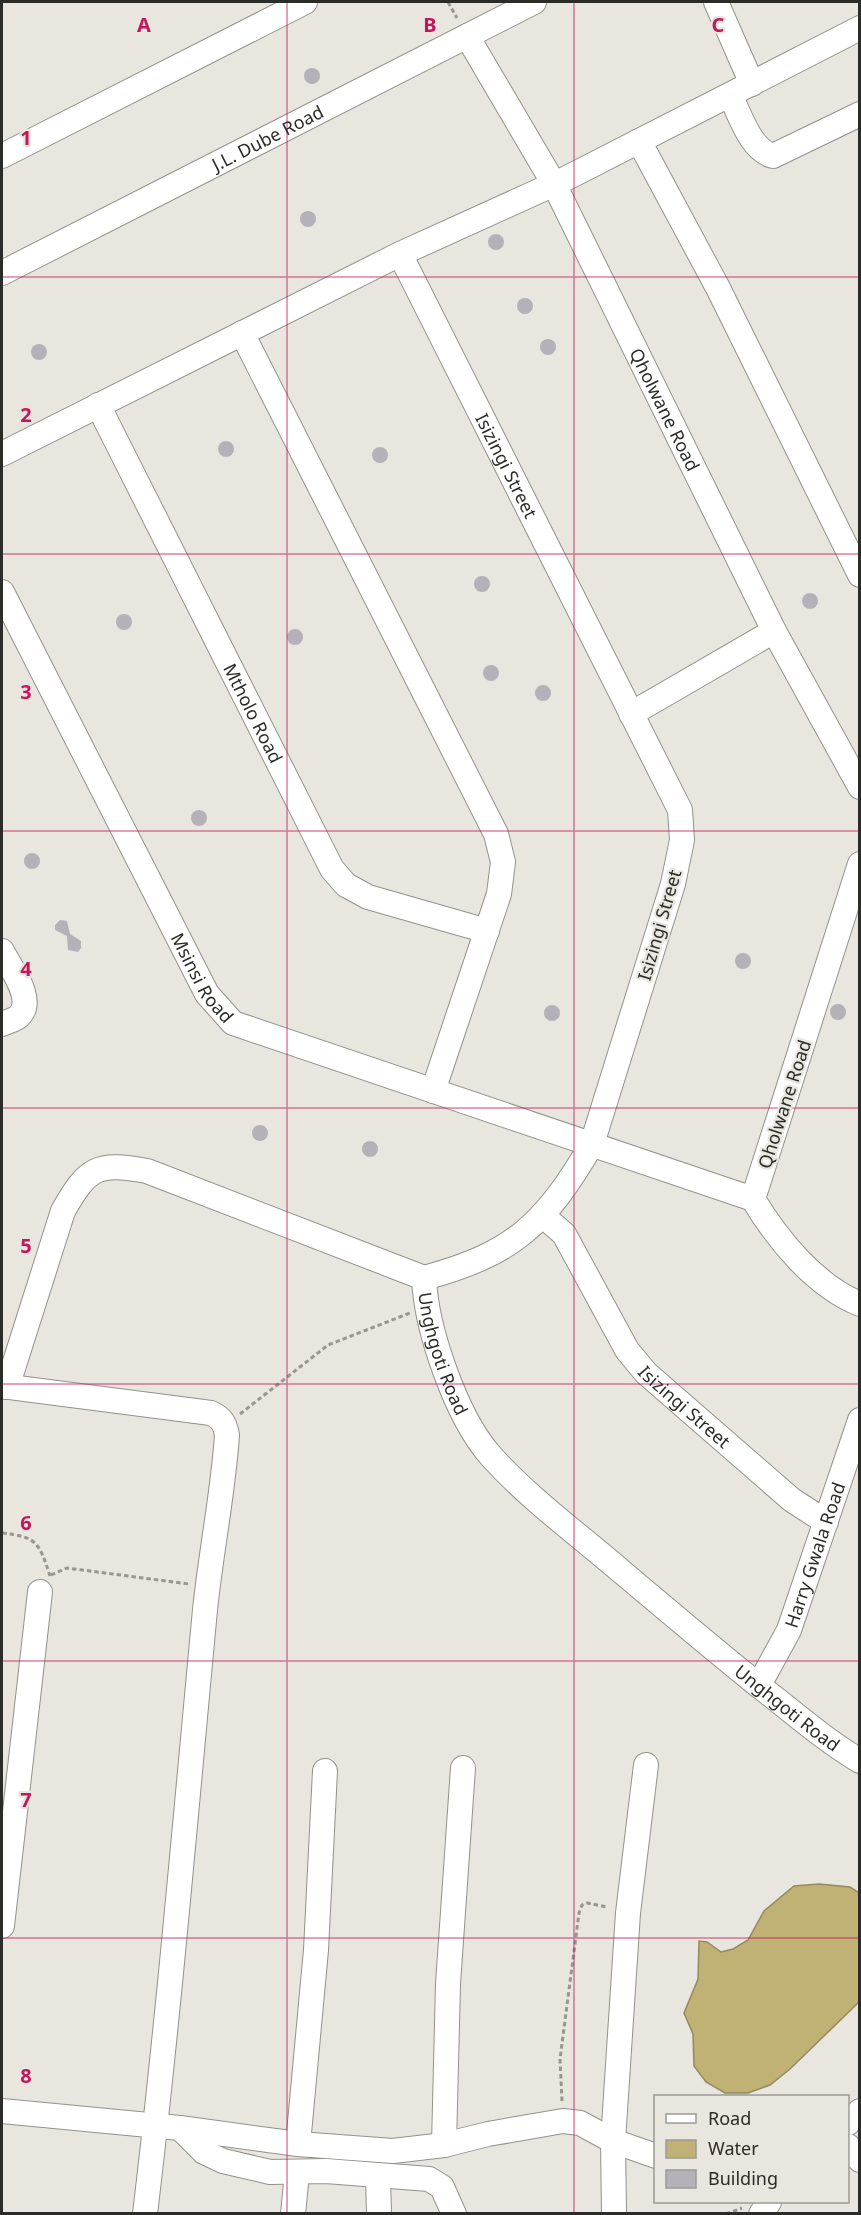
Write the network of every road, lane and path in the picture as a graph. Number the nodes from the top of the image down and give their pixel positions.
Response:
1 (305, 2) edge
2 (534, 2) edge
3 (716, 2) edge
4 (860, 28) edge
5 (467, 36) junction
6 (752, 84) junction
7 (730, 95) junction
8 (860, 114) edge
9 (639, 141) junction
10 (2, 156) edge
11 (554, 184) junction
12 (400, 254) junction
13 (2, 273) edge
14 (242, 333) junction
15 (98, 405) junction
16 (2, 454) edge
17 (860, 575) edge
18 (2, 592) edge
19 (774, 631) junction
20 (631, 714) junction
21 (860, 787) edge
22 (860, 864) edge
23 (487, 931) junction
24 (2, 951) edge
25 (2, 1024) edge
26 (433, 1091) junction
27 (591, 1144) junction
28 (753, 1199) junction
29 (542, 1215) junction
30 (424, 1278) junction
31 (860, 1304) edge
32 (425, 1307) junction
33 (4, 1387) edge
34 (860, 1420) edge
35 (226, 1425) junction
36 (826, 1522) junction
37 (2, 1533) edge
38 (45, 1584) junction
39 (208, 1586) junction
40 (759, 1685) junction
41 (860, 1761) edge
42 (646, 1765) dead end
43 (463, 1768) dead end
44 (325, 1772) dead end
45 (628, 1913) junction
46 (2, 1926) edge
47 (2, 2111) edge
48 (860, 2111) edge
49 (563, 2121) junction
50 (849, 2122) edge
51 (155, 2127) junction
52 (180, 2128) junction
53 (613, 2140) junction
54 (298, 2144) junction
55 (444, 2145) junction
56 (849, 2147) edge
57 (654, 2155) edge
58 (860, 2160) edge
59 (297, 2173) junction
60 (378, 2176) junction
61 (145, 2214) edge
62 (293, 2214) edge
63 (379, 2214) edge
64 (454, 2214) edge
65 (614, 2214) edge

1 - 10 street
2 - 5 street, J.L. Dube Road
3 - 6 street
4 - 6 street
5 - 11 street, Qholwane Road
5 - 13 street, J.L. Dube Road
6 - 7 street
7 - 8 street
7 - 9 street
9 - 11 street
9 - 17 street
11 - 12 street
11 - 19 street, Qholwane Road
12 - 14 street
12 - 20 street, Isizingi Street
14 - 15 street
14 - 23 street
15 - 16 street
15 - 23 street, Mtholo Road
18 - 26 street, Msinsi Road
19 - 20 street
19 - 21 street, Qholwane Road
20 - 27 street, Isizingi Street
22 - 28 street, Qholwane Road
23 - 26 street
24 - 25 street
26 - 27 street, Msinsi Road
27 - 28 street, Msinsi Road
27 - 29 street, Isizingi Street
28 - 31 street
29 - 30 street
29 - 36 street, Isizingi Street
30 - 32 street, Unghgoti Road
30 - 33 street, Unghgoti Road
32 - 35 path
32 - 40 street, Unghgoti Road
33 - 35 street
34 - 36 street, Harry Gwala Road
35 - 39 street
36 - 40 street, Harry Gwala Road
37 - 38 path
38 - 39 path
38 - 46 street
39 - 51 street
40 - 41 street, Unghgoti Road
42 - 45 street
43 - 55 street
44 - 54 street
45 - 49 path
45 - 53 street
47 - 51 street
48 - 50 street
49 - 53 street
49 - 55 street
51 - 52 street
51 - 61 street
52 - 54 street
52 - 59 street
53 - 57 street
53 - 65 street
54 - 55 street
56 - 58 street
59 - 60 street
59 - 62 street
60 - 63 street
60 - 64 street

